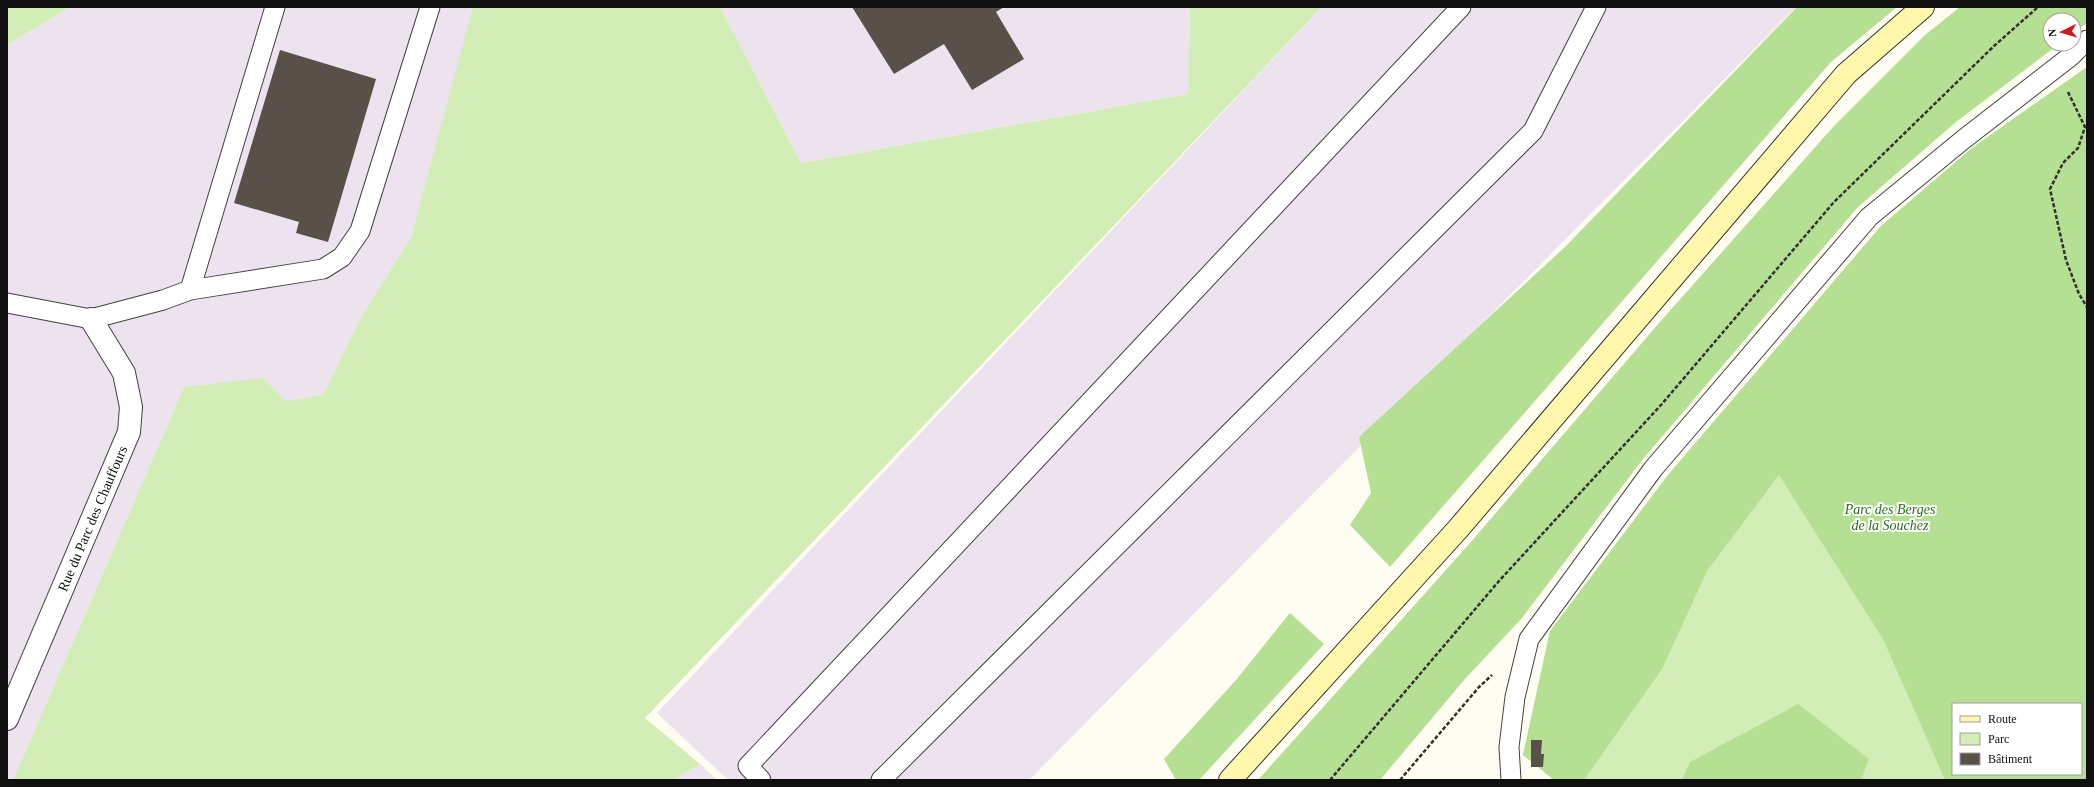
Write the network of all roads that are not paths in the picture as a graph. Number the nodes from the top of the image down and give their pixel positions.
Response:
1 (275, 7) edge
2 (430, 7) edge
3 (1461, 7) edge
4 (1596, 7) edge
5 (1923, 7) edge
6 (2087, 40) edge
7 (190, 290) junction
8 (7, 303) edge
9 (91, 319) junction
10 (7, 718) edge
11 (761, 780) edge
12 (881, 780) edge
13 (1230, 780) edge
14 (1511, 780) edge

1 - 7 lane
2 - 7 lane
3 - 11 lane
4 - 12 lane
5 - 13 main road
6 - 14 lane
7 - 9 lane
8 - 9 lane
9 - 10 street, Rue du Parc des Chauffours

